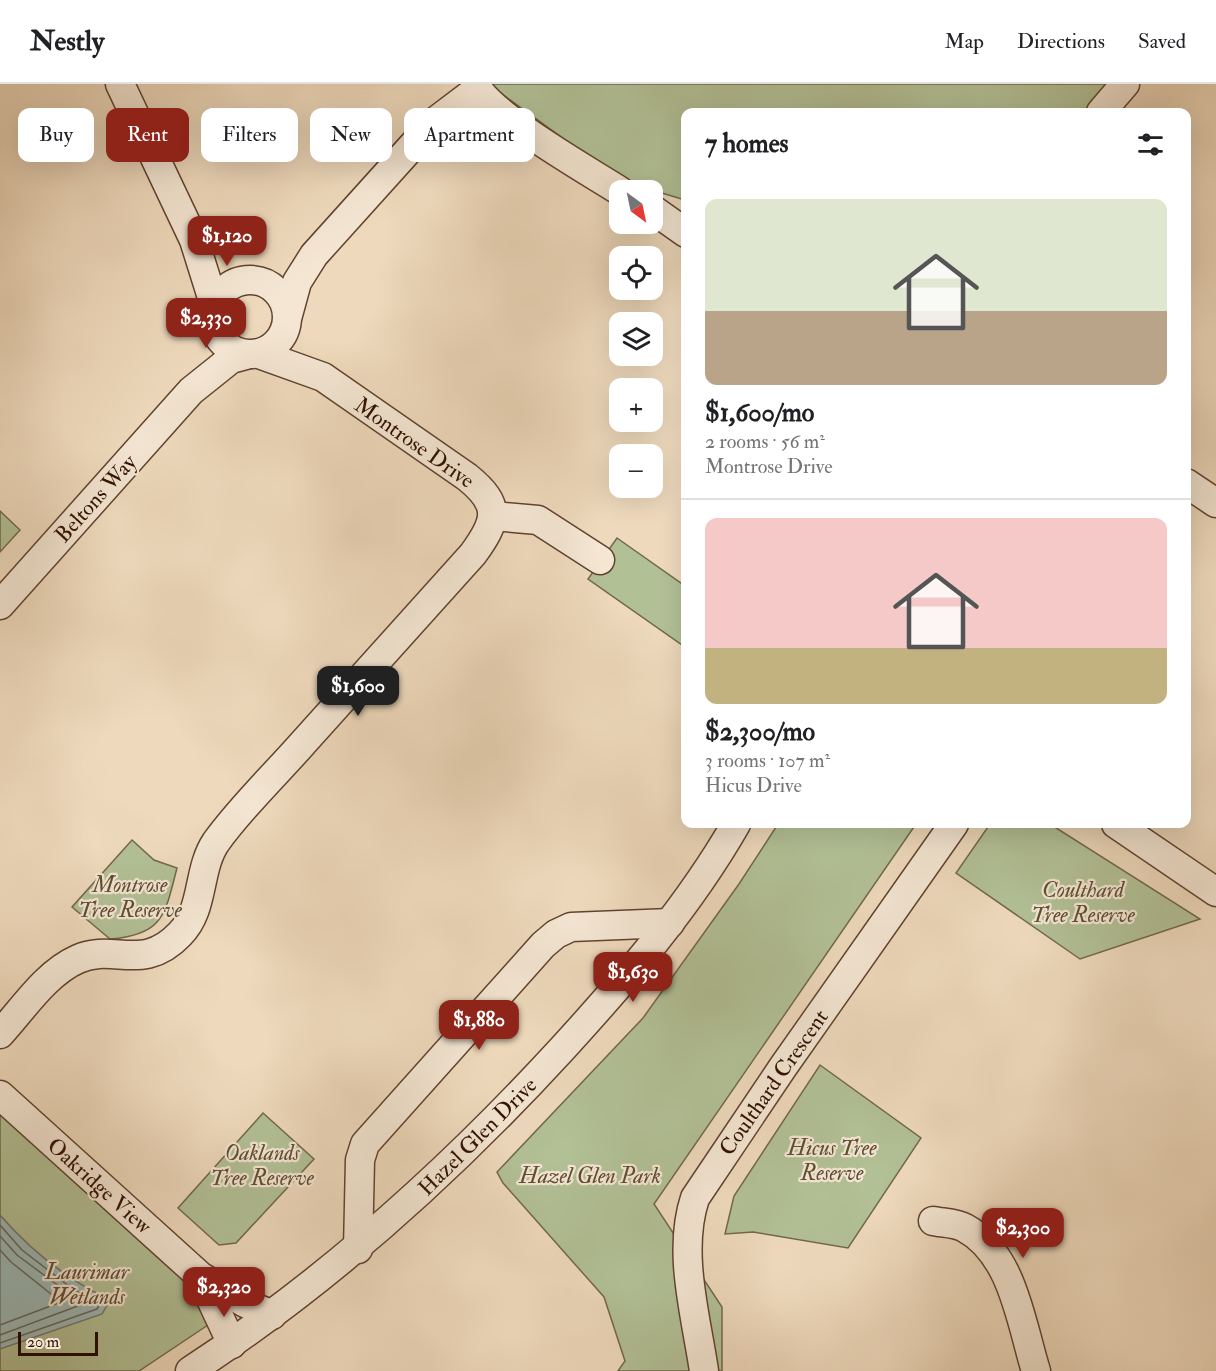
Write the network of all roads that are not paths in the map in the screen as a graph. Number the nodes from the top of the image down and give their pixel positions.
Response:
1 (120, 84) edge
2 (1125, 84) edge
3 (476, 87) edge
4 (1104, 108) edge
5 (609, 184) edge
6 (663, 211) edge
7 (681, 213) edge
8 (663, 216) edge
9 (681, 229) edge
10 (194, 240) junction
11 (314, 255) junction
12 (246, 281) junction
13 (214, 314) junction
14 (287, 321) junction
15 (253, 354) junction
16 (323, 377) junction
17 (191, 391) junction
18 (1191, 486) edge
19 (1216, 503) edge
20 (493, 516) junction
21 (600, 560) dead end
22 (0, 605) edge
23 (733, 828) edge
24 (951, 828) edge
25 (1122, 828) edge
26 (1216, 892) edge
27 (670, 922) junction
28 (0, 1034) edge
29 (0, 1095) edge
30 (933, 1221) dead end
31 (358, 1249) junction
32 (200, 1276) junction
33 (272, 1315) junction
34 (232, 1344) junction
35 (190, 1371) edge
36 (704, 1371) edge
37 (1036, 1371) edge

1 - 10 street
2 - 4 street
3 - 5 street
3 - 11 street
6 - 7 street
8 - 9 street
10 - 12 street
10 - 13 street
11 - 12 street
11 - 14 street
12 - 13 street
12 - 14 street
13 - 15 street
13 - 17 street, Beltons Way
14 - 15 street
14 - 16 street, Montrose Drive
15 - 16 street, Montrose Drive
15 - 17 street, Beltons Way
16 - 20 street, Montrose Drive
17 - 22 street, Beltons Way
18 - 19 street
20 - 21 street
20 - 28 street
23 - 27 street, Hazel Glen Drive
24 - 36 street, Coulthard Crescent
25 - 26 street
27 - 31 street, Hazel Glen Drive
27 - 31 street
29 - 32 street, Oakridge View
30 - 37 street
31 - 33 street, Hazel Glen Drive
32 - 33 street
32 - 34 street
33 - 34 street, Hazel Glen Drive
34 - 35 street, Hazel Glen Drive

